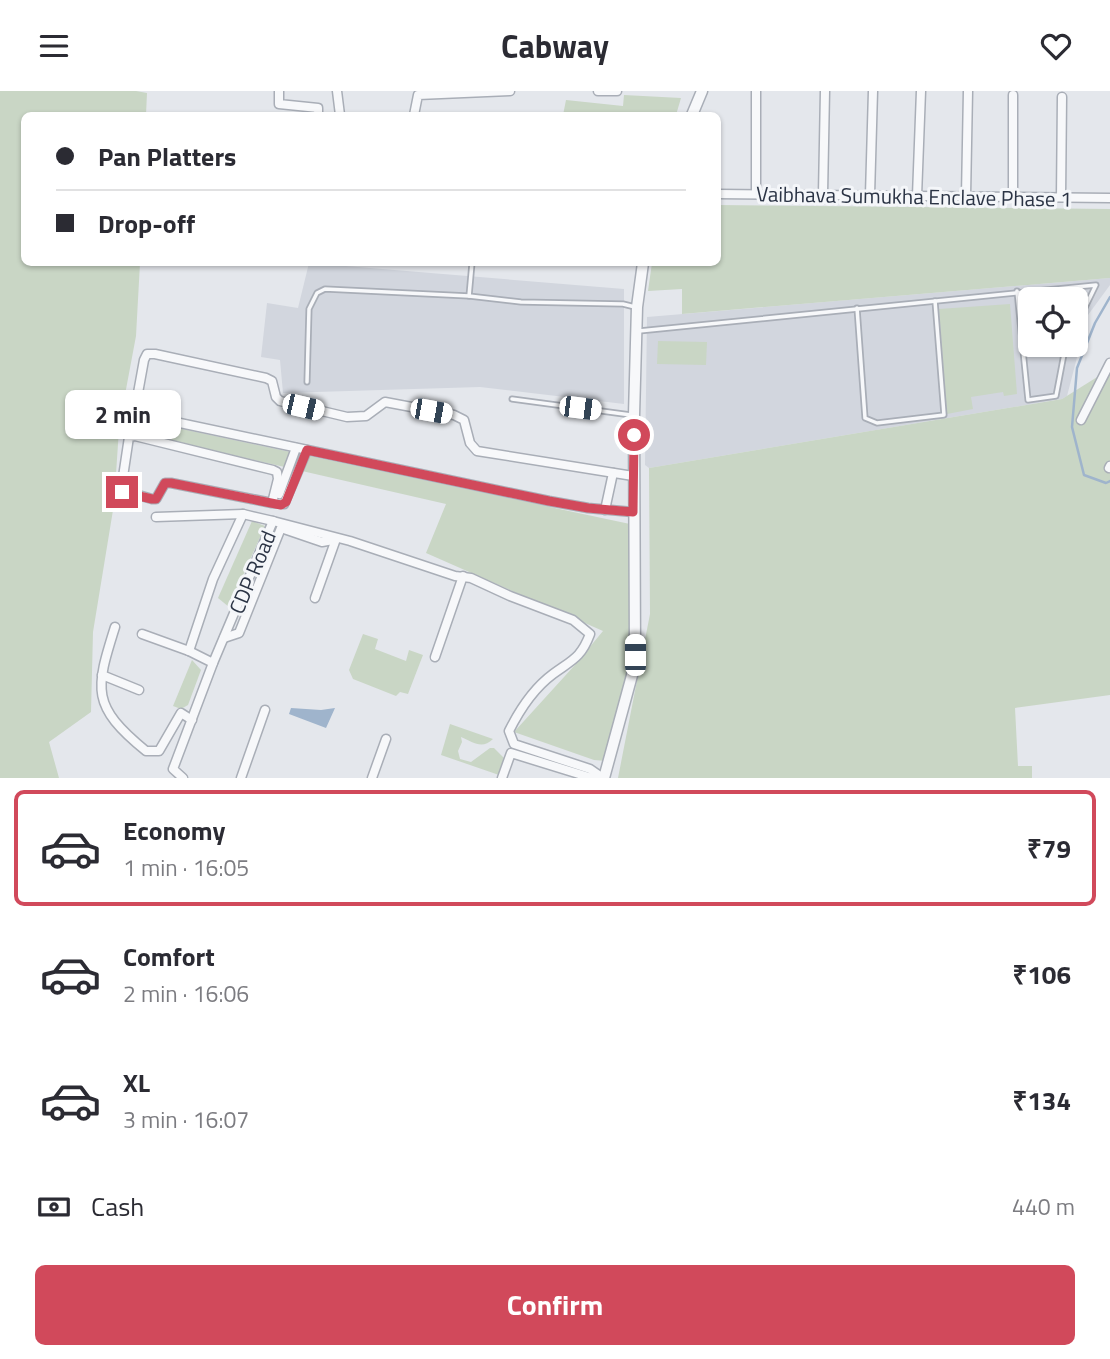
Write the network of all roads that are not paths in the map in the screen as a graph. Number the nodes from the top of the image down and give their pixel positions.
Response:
1 (279, 91) edge
2 (337, 91) edge
3 (510, 91) edge
4 (598, 91) edge
5 (617, 91) edge
6 (702, 91) edge
7 (756, 91) edge
8 (825, 91) edge
9 (873, 91) edge
10 (921, 91) edge
11 (968, 91) edge
12 (1013, 95) dead end
13 (1062, 97) dead end
14 (318, 112) edge
15 (340, 112) edge
16 (415, 112) edge
17 (693, 112) edge
18 (721, 194) edge
19 (756, 194) junction
20 (823, 194) junction
21 (870, 195) junction
22 (918, 196) junction
23 (966, 196) junction
24 (1013, 197) junction
25 (1060, 197) junction
26 (1110, 198) edge
27 (472, 266) edge
28 (643, 266) edge
29 (1070, 287) edge
30 (1017, 291) joint
31 (469, 296) junction
32 (935, 301) junction
33 (1018, 301) edge
34 (1088, 301) edge
35 (638, 307) junction
36 (857, 307) junction
37 (636, 331) junction
38 (1024, 357) edge
39 (1063, 357) edge
40 (1110, 363) edge
41 (307, 382) dead end
42 (512, 399) dead end
43 (634, 415) junction
44 (1081, 420) dead end
45 (296, 448) junction
46 (307, 450) junction
47 (613, 473) junction
48 (634, 476) junction
49 (274, 503) junction
50 (606, 510) junction
51 (633, 512) junction
52 (243, 514) junction
53 (156, 517) dead end
54 (274, 521) junction
55 (336, 539) junction
56 (463, 576) junction
57 (315, 598) dead end
58 (115, 627) dead end
59 (142, 634) dead end
60 (224, 638) junction
61 (189, 651) junction
62 (435, 657) dead end
63 (213, 663) junction
64 (102, 675) junction
65 (139, 690) dead end
66 (265, 710) dead end
67 (192, 720) junction
68 (386, 739) dead end
69 (183, 778) edge
70 (241, 778) edge
71 (372, 778) edge
72 (502, 778) edge
73 (592, 778) edge
74 (604, 778) edge

1 - 14 street
2 - 15 street
3 - 16 street
4 - 5 street
6 - 17 street
7 - 19 street
8 - 20 street
9 - 21 street
10 - 22 street
11 - 23 street
12 - 24 street
13 - 25 street
18 - 19 street, Vaibhava Sumukha Enclave Phase 1
19 - 20 street, Vaibhava Sumukha Enclave Phase 1
20 - 21 street, Vaibhava Sumukha Enclave Phase 1
21 - 22 street, Vaibhava Sumukha Enclave Phase 1
22 - 23 street, Vaibhava Sumukha Enclave Phase 1
23 - 24 street, Vaibhava Sumukha Enclave Phase 1
24 - 25 street, Vaibhava Sumukha Enclave Phase 1
25 - 26 street, Vaibhava Sumukha Enclave Phase 1
27 - 31 lane
28 - 35 street
29 - 34 lane
30 - 32 lane
30 - 33 lane
31 - 35 lane
31 - 41 lane
32 - 36 lane
32 - 36 lane
35 - 37 street
36 - 37 lane
37 - 43 street
38 - 39 lane
40 - 44 street
42 - 43 lane
43 - 48 street
45 - 46 street
45 - 47 street
45 - 49 street
46 - 49 street
46 - 50 street
47 - 48 street
47 - 50 street
48 - 51 street
49 - 49 street
50 - 51 street
51 - 74 street
52 - 53 street
52 - 54 street
52 - 61 street
54 - 55 street, CDP Road
54 - 60 street, CDP Road
55 - 56 street, CDP Road
55 - 57 street
55 - 60 street
56 - 62 street
56 - 74 street, CDP Road
58 - 64 street
59 - 61 street
60 - 63 street, CDP Road
61 - 63 street
63 - 67 street, CDP Road
64 - 65 street
64 - 67 street
66 - 70 street
67 - 69 street, CDP Road
68 - 71 street
72 - 73 street

